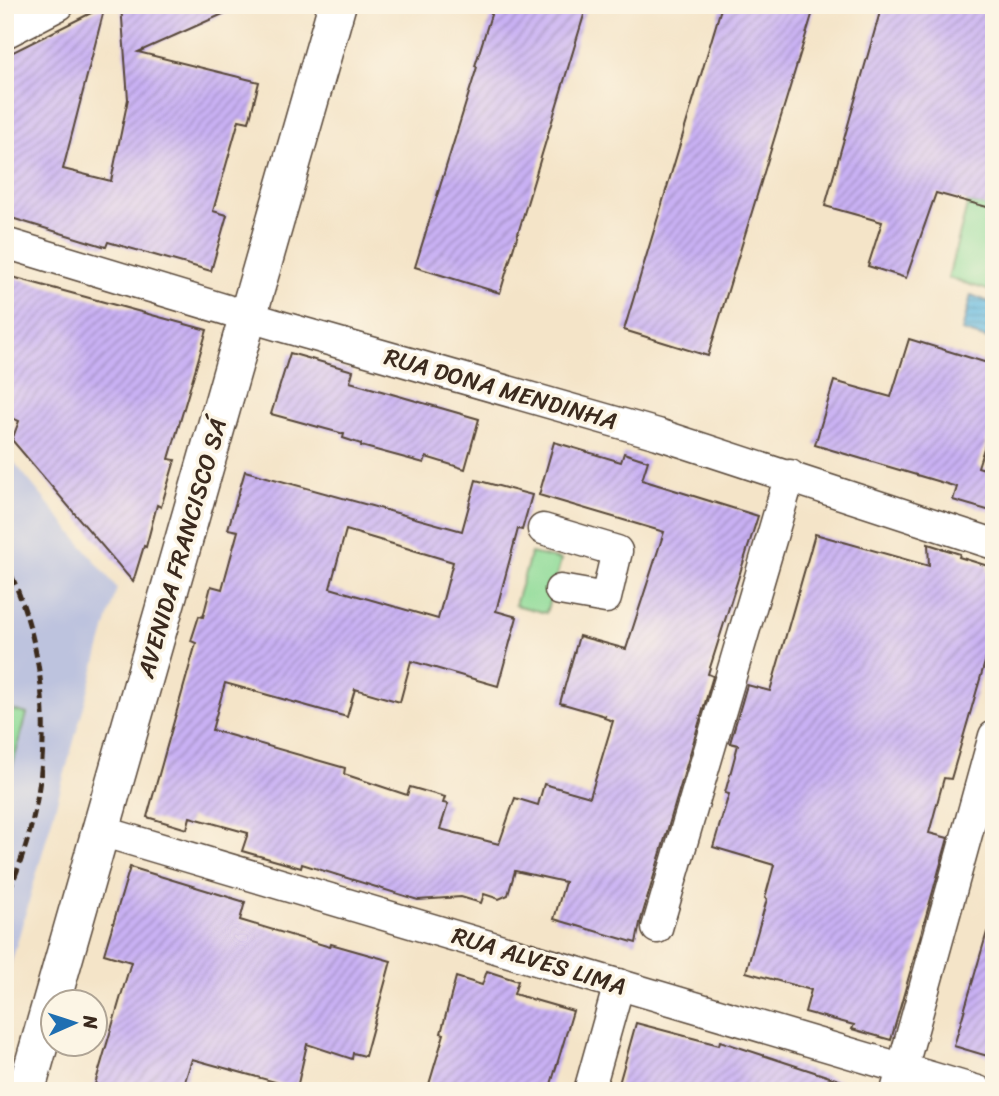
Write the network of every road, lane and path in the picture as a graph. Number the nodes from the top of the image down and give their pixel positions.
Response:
1 (59, 5) edge
2 (337, 5) edge
3 (5, 33) edge
4 (5, 243) edge
5 (248, 316) junction
6 (790, 475) junction
7 (543, 529) dead end
8 (994, 544) edge
9 (560, 590) dead end
10 (994, 736) edge
11 (101, 831) junction
12 (657, 928) dead end
13 (619, 984) junction
14 (899, 1080) edge
15 (26, 1091) edge
16 (589, 1091) edge
17 (978, 1091) edge

1 - 3 street
2 - 5 main road, AVENIDA FRANCISCO SÁ
4 - 5 street, RUA DONA MENDINHA
5 - 6 street, RUA DONA MENDINHA
5 - 11 main road, AVENIDA FRANCISCO SÁ
6 - 8 street, RUA DONA MENDINHA
6 - 12 street
7 - 9 street
10 - 14 street
11 - 13 street, RUA ALVES LIMA
11 - 15 main road, AVENIDA FRANCISCO SÁ
13 - 14 street, RUA ALVES LIMA
13 - 16 street
14 - 17 street, RUA ALVES LIMA

